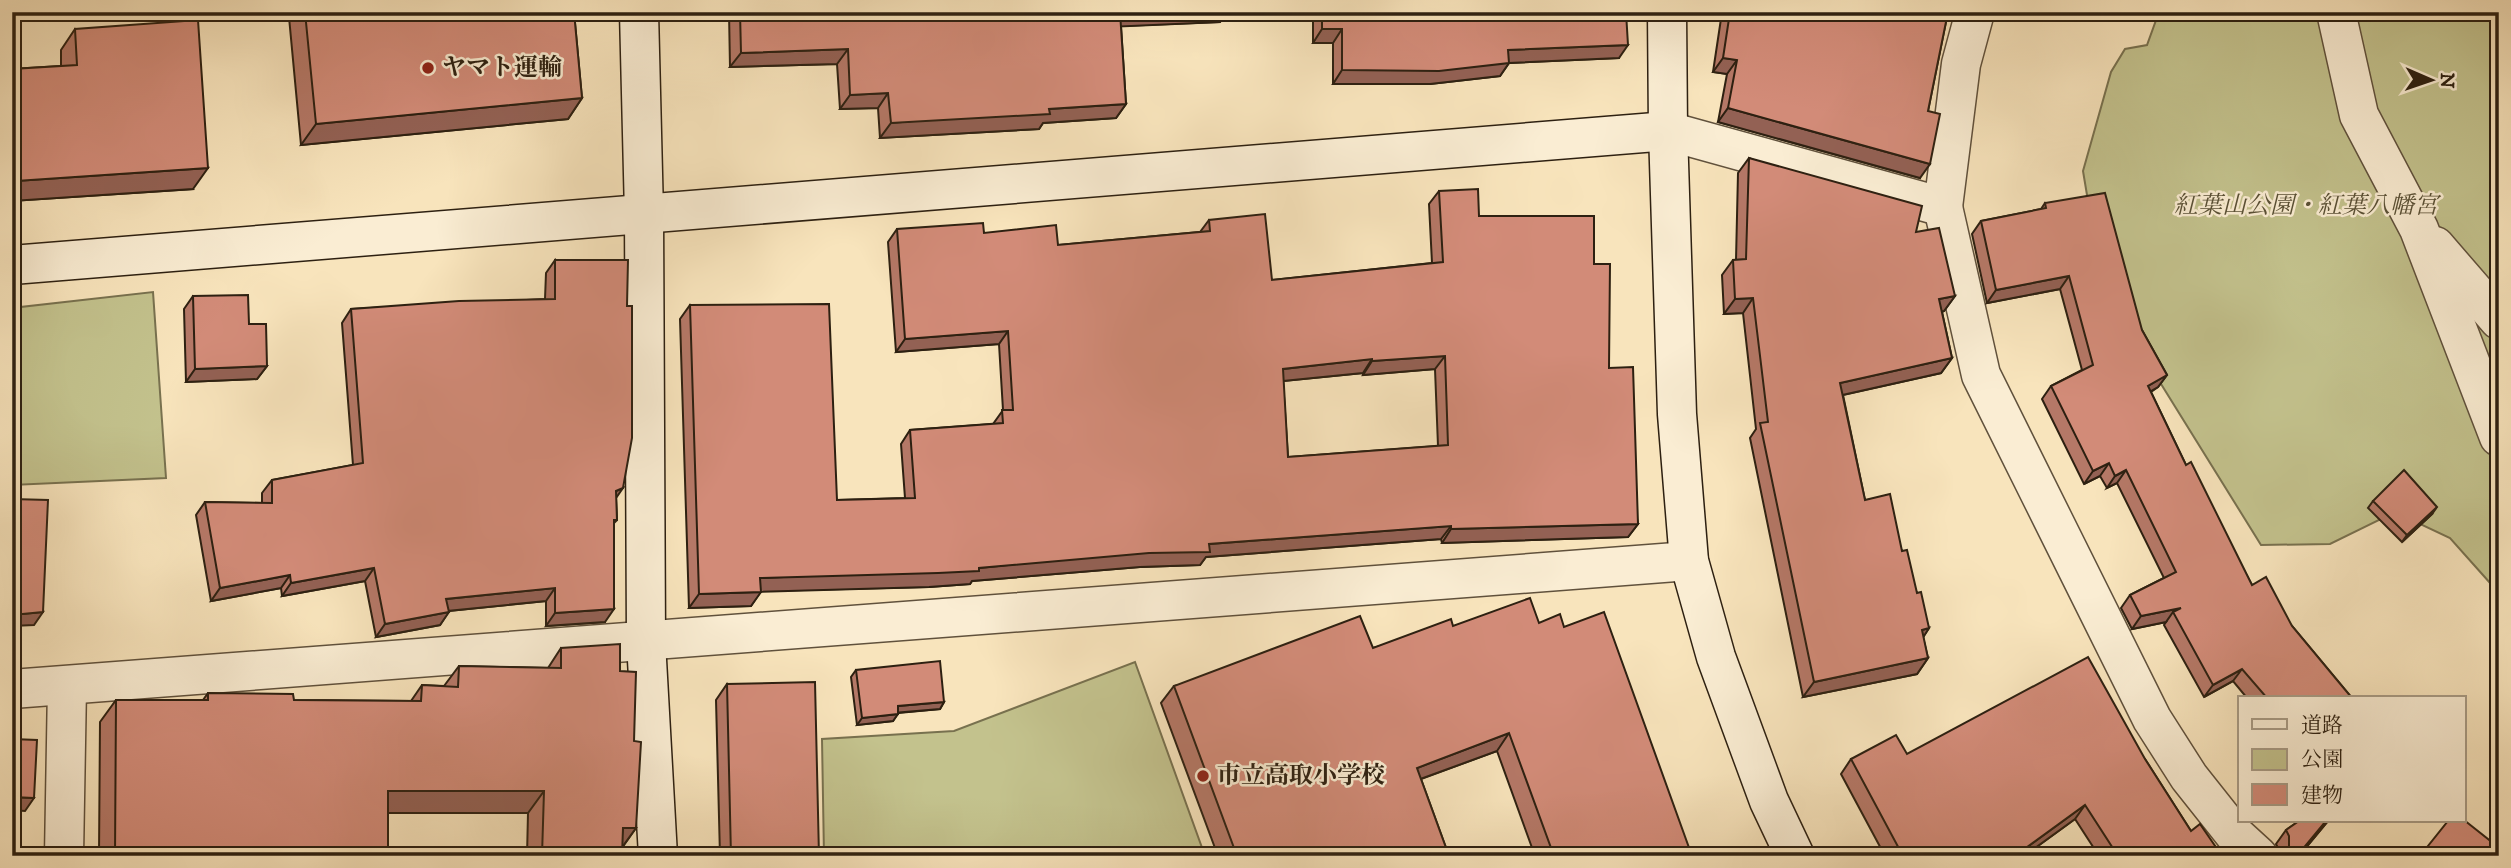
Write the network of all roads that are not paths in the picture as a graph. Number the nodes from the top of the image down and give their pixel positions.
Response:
1 (639, 12) edge
2 (1667, 12) edge
3 (1975, 12) edge
4 (2336, 12) edge
5 (1668, 131) junction
6 (1943, 207) junction
7 (644, 214) junction
8 (2419, 229) junction
9 (12, 265) edge
10 (2499, 320) edge
11 (2499, 437) edge
12 (1689, 561) junction
13 (646, 642) junction
14 (66, 686) junction
15 (12, 690) edge
16 (64, 856) edge
17 (658, 856) edge
18 (1795, 856) edge
19 (2258, 856) edge

1 - 7 street
2 - 5 street
3 - 6 street
4 - 8 street
5 - 6 street
5 - 7 street
5 - 12 street
6 - 19 street
7 - 9 street
7 - 13 street
8 - 10 street
8 - 11 street
12 - 13 street
12 - 18 street
13 - 14 street
13 - 17 street
14 - 15 street
14 - 16 street

